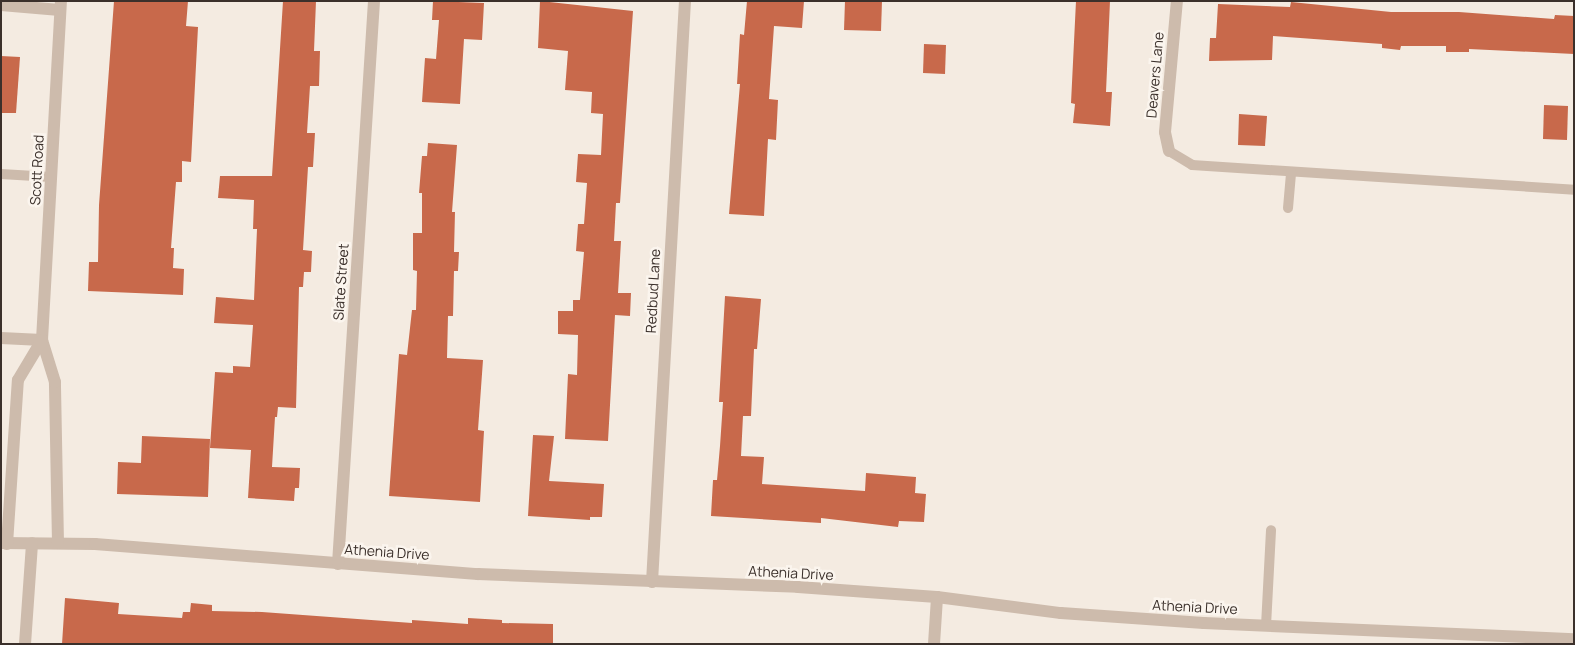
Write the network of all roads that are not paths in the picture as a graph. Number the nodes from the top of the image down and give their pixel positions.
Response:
1 (374, 1) edge
2 (685, 1) edge
3 (1176, 1) edge
4 (1, 5) edge
5 (61, 5) edge
6 (1169, 151) joint
7 (1290, 172) junction
8 (1, 174) edge
9 (51, 177) junction
10 (1574, 190) edge
11 (1288, 208) dead end
12 (1, 338) edge
13 (42, 340) junction
14 (1271, 530) dead end
15 (4, 543) edge
16 (32, 543) junction
17 (58, 543) junction
18 (338, 564) junction
19 (652, 582) junction
20 (938, 598) junction
21 (1266, 626) junction
22 (1574, 639) edge
23 (26, 644) edge
24 (934, 644) edge

1 - 18 street, Slate Street
2 - 19 street, Redbud Lane
3 - 6 street, Deavers Lane
4 - 5 street
5 - 9 street, Scott Road
6 - 7 lane
7 - 10 lane
7 - 11 lane
8 - 9 lane
9 - 13 street, Scott Road
12 - 13 street
13 - 15 street, Scott Road
13 - 17 street, Scott Road
14 - 21 lane
15 - 16 street, Athenia Drive
16 - 17 street, Athenia Drive
16 - 23 street
17 - 18 street, Athenia Drive
18 - 19 street, Athenia Drive
19 - 20 street, Athenia Drive
20 - 21 street, Athenia Drive
20 - 24 street
21 - 22 street, Athenia Drive

